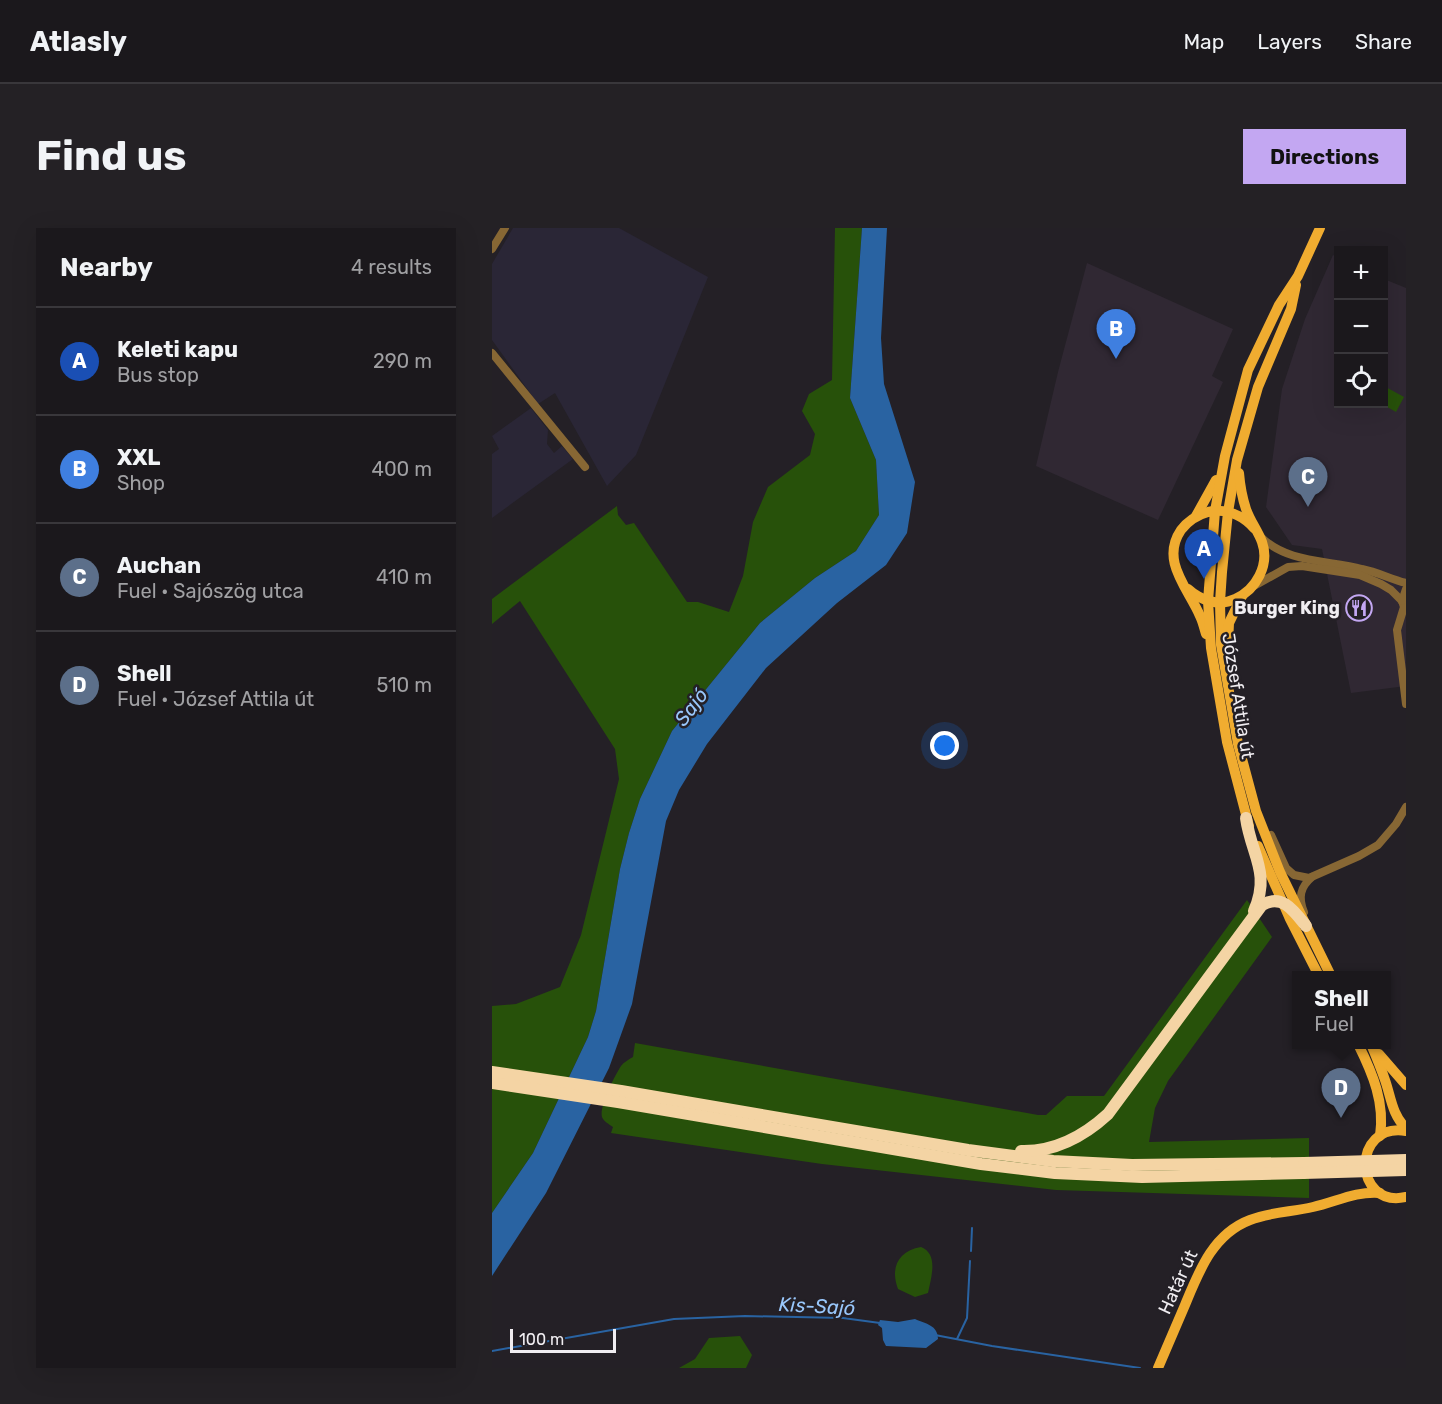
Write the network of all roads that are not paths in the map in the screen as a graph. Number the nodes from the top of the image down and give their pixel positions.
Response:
1 (505, 228) edge
2 (1320, 228) edge
3 (492, 249) edge
4 (1298, 276) junction
5 (492, 353) edge
6 (1225, 456) junction
7 (1238, 460) junction
8 (585, 467) dead end
9 (1215, 511) junction
10 (1228, 512) junction
11 (1194, 518) junction
12 (1256, 531) junction
13 (1406, 583) edge
14 (1253, 586) junction
15 (1184, 587) junction
16 (1406, 589) edge
17 (1243, 595) junction
18 (1214, 602) junction
19 (1404, 606) edge
20 (1406, 620) edge
21 (1398, 643) junction
22 (1211, 648) junction
23 (1228, 686) junction
24 (1406, 704) edge
25 (1406, 807) edge
26 (1251, 814) junction
27 (1313, 876) junction
28 (1282, 902) junction
29 (1250, 920) junction
30 (1306, 926) junction
31 (1323, 962) junction
32 (1317, 971) edge
33 (1329, 971) edge
34 (1360, 1049) edge
35 (1373, 1049) edge
36 (1375, 1049) edge
37 (492, 1072) edge
38 (492, 1083) edge
39 (1406, 1085) edge
40 (619, 1096) junction
41 (1406, 1129) edge
42 (1380, 1136) junction
43 (968, 1150) junction
44 (1406, 1160) edge
45 (1365, 1163) junction
46 (1303, 1168) junction
47 (1406, 1170) edge
48 (1380, 1193) junction
49 (1349, 1195) junction
50 (1406, 1197) edge
51 (1158, 1368) edge

1 - 3 street
2 - 4 main road, József Attila út
4 - 6 main road, József Attila út
4 - 7 main road, József Attila út
5 - 8 street
6 - 9 main road, József Attila út
6 - 11 main road
7 - 10 main road, József Attila út
7 - 12 main road
9 - 10 main road
9 - 11 main road
9 - 18 main road, József Attila út
10 - 12 main road
10 - 18 main road, József Attila út
11 - 15 main road
12 - 13 street
12 - 14 main road
14 - 17 main road
14 - 19 street
15 - 18 main road
15 - 22 main road
16 - 19 street
17 - 18 main road
17 - 23 main road
18 - 22 main road, József Attila út
18 - 23 main road, József Attila út
19 - 21 street
20 - 21 street
21 - 24 street
22 - 26 main road, József Attila út
23 - 26 main road, József Attila út
25 - 27 street
26 - 27 street
26 - 28 main road, József Attila út
26 - 29 highway
26 - 30 main road, József Attila út
27 - 31 street
28 - 29 highway
28 - 30 highway
28 - 32 main road, József Attila út
29 - 43 highway
30 - 31 main road, József Attila út
31 - 33 main road, József Attila út
34 - 42 main road
35 - 41 main road
36 - 39 main road
37 - 40 highway
38 - 40 highway
40 - 43 highway
40 - 46 highway
41 - 42 main road
42 - 45 main road
43 - 46 highway
44 - 46 highway, bridge
45 - 48 main road
45 - 49 main road
46 - 47 highway, bridge
48 - 49 main road, Határ út
48 - 50 main road, Határ út
49 - 51 main road, Határ út

